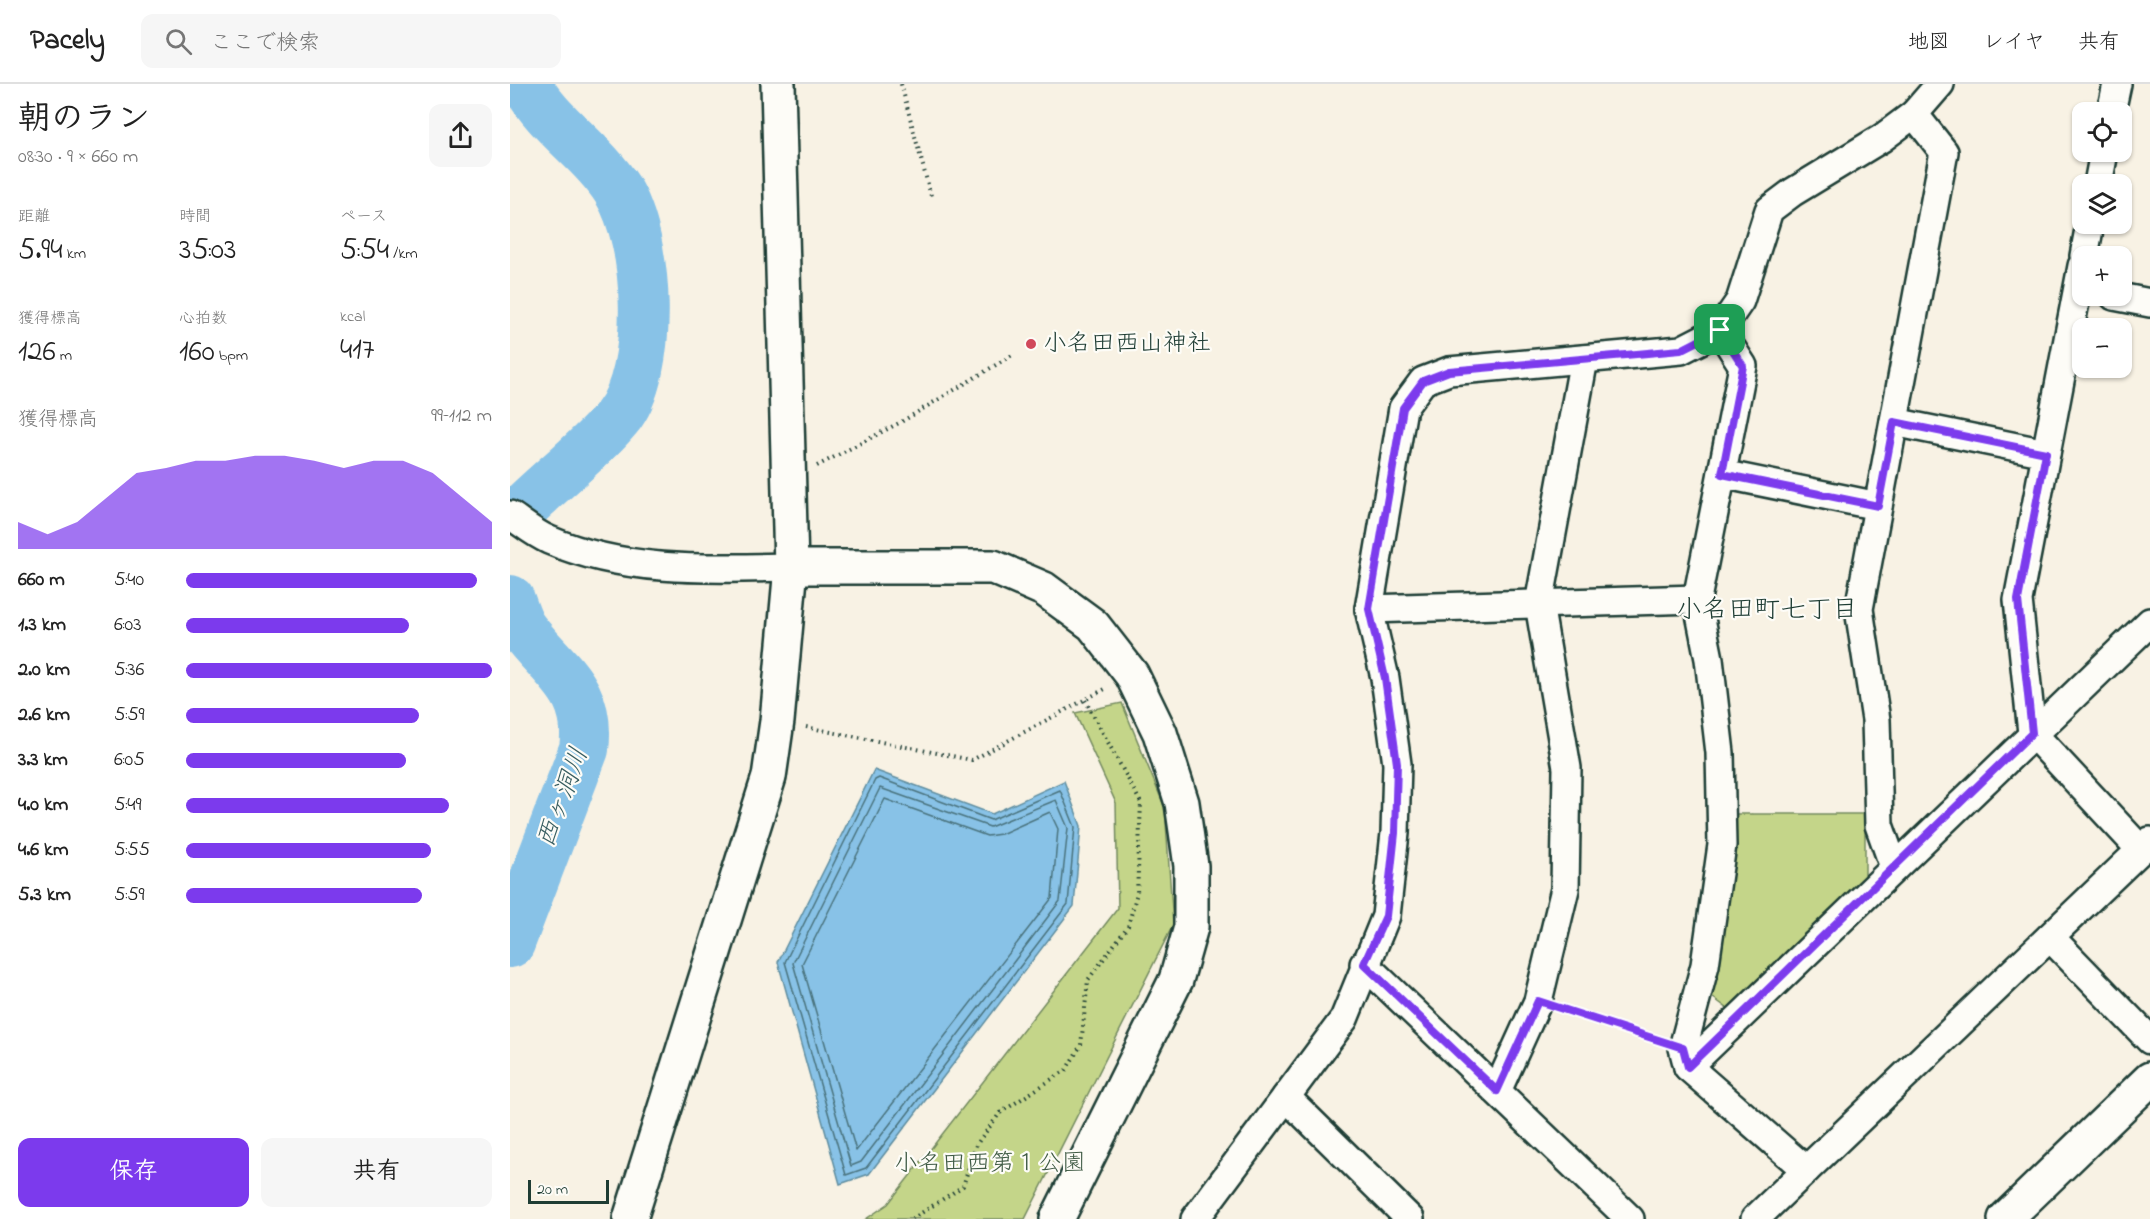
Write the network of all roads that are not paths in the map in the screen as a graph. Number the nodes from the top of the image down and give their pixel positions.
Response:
1 (778, 84) edge
2 (1940, 84) edge
3 (2117, 84) edge
4 (2113, 102) edge
5 (1914, 114) junction
6 (2132, 300) edge
7 (2150, 303) edge
8 (2076, 306) edge
9 (1720, 330) junction
10 (1584, 359) junction
11 (1894, 422) junction
12 (2046, 453) junction
13 (1722, 474) junction
14 (1878, 506) junction
15 (510, 515) edge
16 (791, 567) junction
17 (1697, 599) junction
18 (1539, 604) junction
19 (1369, 609) junction
20 (2150, 622) edge
21 (2032, 733) junction
22 (2145, 845) edge
23 (1894, 867) junction
24 (2050, 937) junction
25 (1364, 964) junction
26 (2150, 1040) edge
27 (1685, 1057) junction
28 (2150, 1079) edge
29 (1497, 1091) junction
30 (1286, 1098) junction
31 (1806, 1170) junction
32 (630, 1219) edge
33 (1057, 1219) edge
34 (1195, 1219) edge
35 (1410, 1219) edge
36 (1630, 1219) edge
37 (1755, 1219) edge
38 (2005, 1219) edge

1 - 16 street
2 - 5 street
3 - 4 street
5 - 9 street
5 - 11 street
6 - 7 street
8 - 12 street
9 - 10 street
9 - 13 street
10 - 18 street
10 - 19 street
11 - 12 street
11 - 14 street
12 - 21 street
13 - 14 street
13 - 17 street
14 - 23 street
15 - 16 street
16 - 32 street
16 - 33 street
17 - 18 street
17 - 27 street
18 - 19 street
18 - 29 street
19 - 25 street
20 - 21 street
21 - 22 street
21 - 23 street
22 - 24 street
23 - 27 street
24 - 26 street
24 - 31 street
25 - 29 street
25 - 30 street
27 - 31 street
28 - 38 street
29 - 36 street
30 - 34 street
30 - 35 street
31 - 37 street

